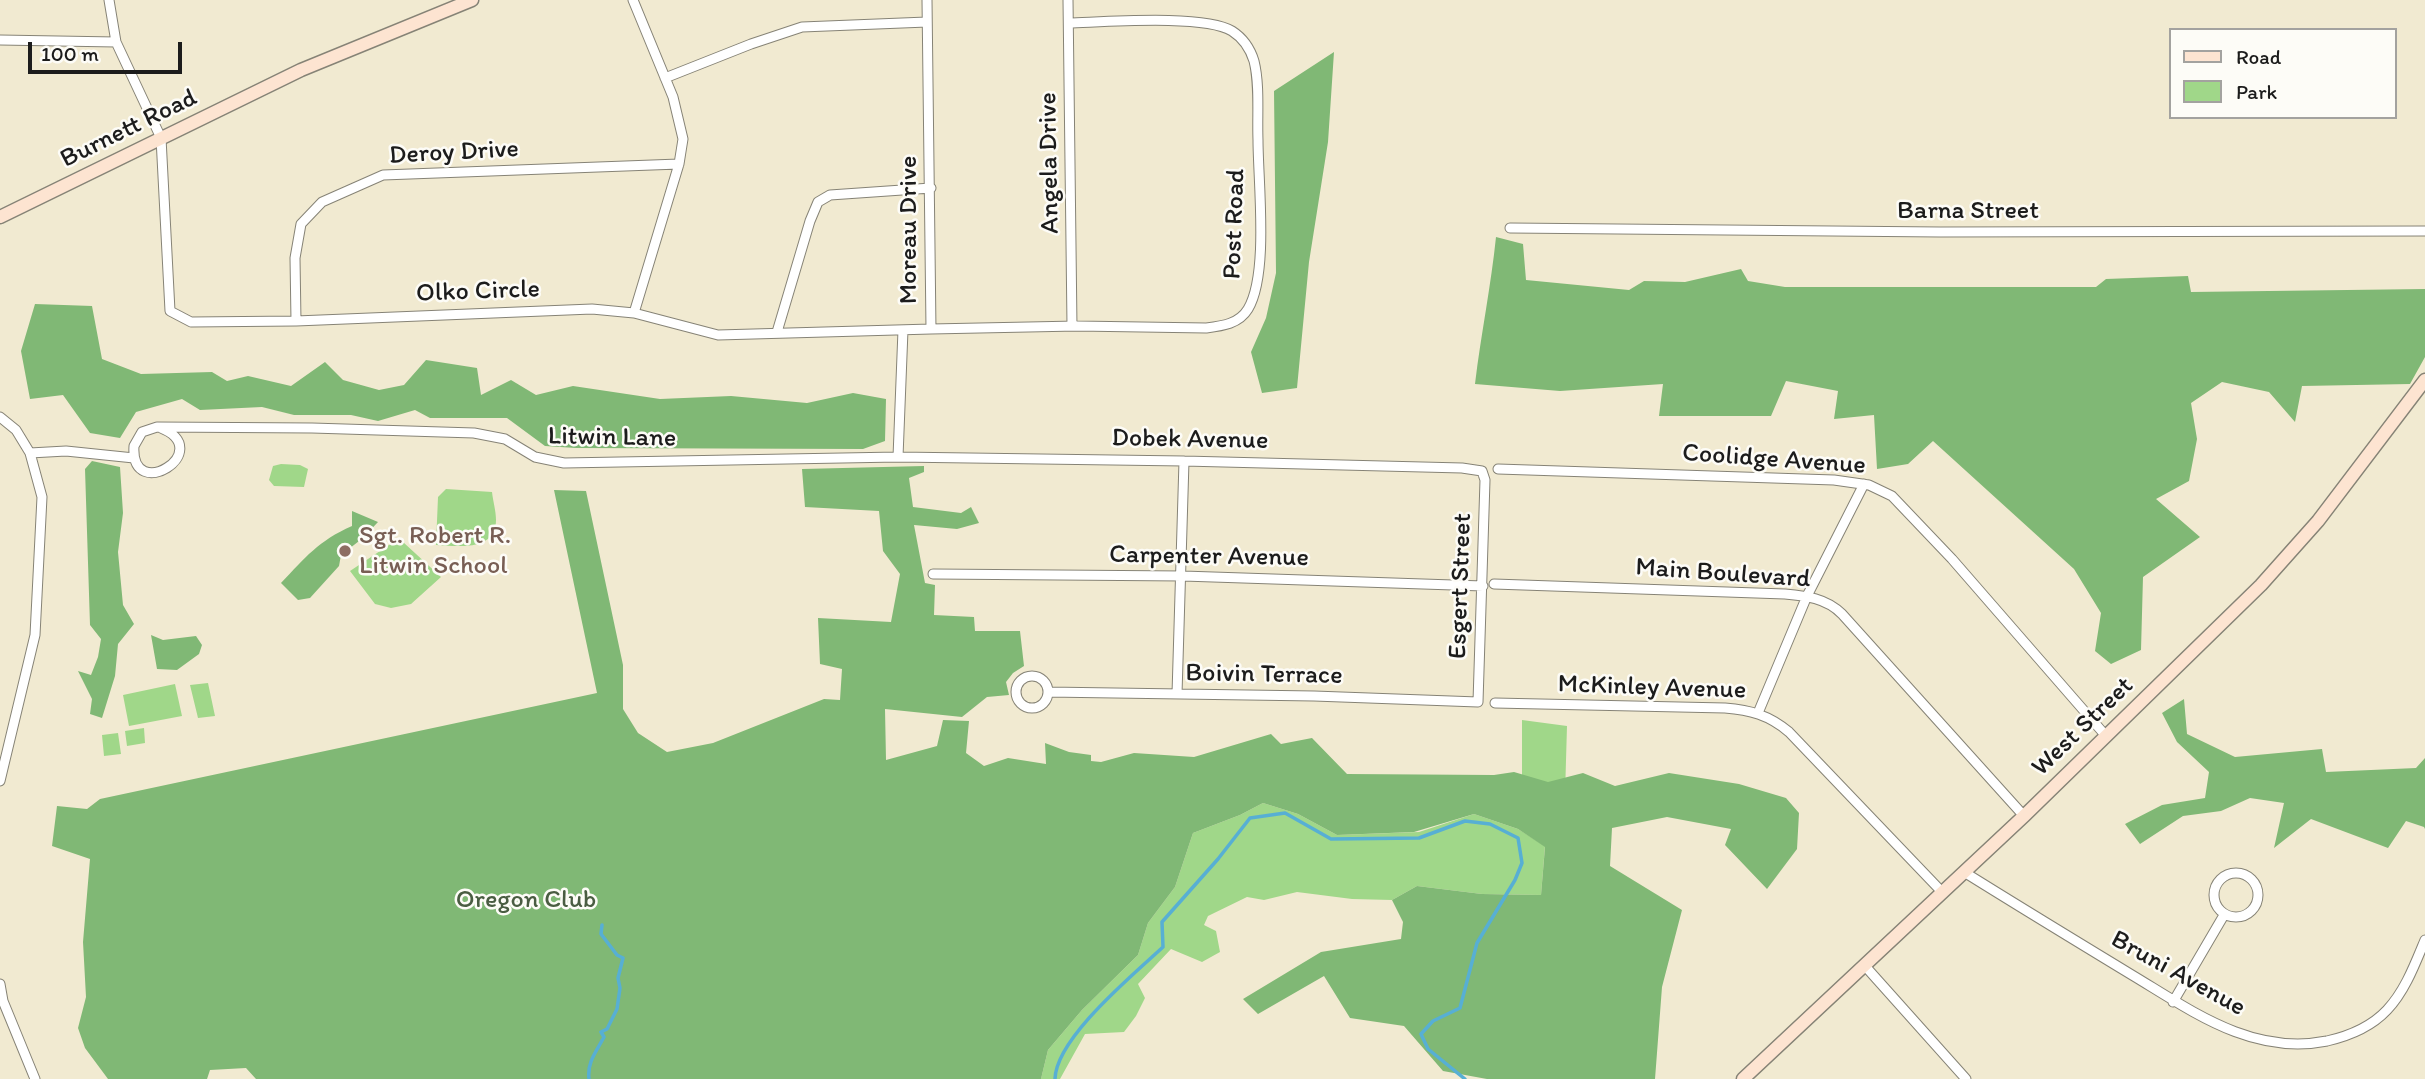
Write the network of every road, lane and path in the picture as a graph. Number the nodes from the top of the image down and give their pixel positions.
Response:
1 (109, 0) edge
2 (472, 0) edge
3 (633, 0) edge
4 (927, 0) edge
5 (1068, 0) edge
6 (927, 22) junction
7 (1069, 23) junction
8 (0, 40) edge
9 (117, 41) junction
10 (665, 78) junction
11 (161, 138) junction
12 (679, 164) junction
13 (930, 188) junction
14 (0, 217) edge
15 (1510, 228) dead end
16 (2425, 231) edge
17 (634, 313) junction
18 (296, 321) junction
19 (1072, 326) junction
20 (930, 329) junction
21 (903, 330) junction
22 (777, 332) junction
23 (2425, 380) edge
24 (0, 418) edge
25 (161, 428) junction
26 (30, 453) junction
27 (898, 457) junction
28 (134, 458) junction
29 (1184, 461) junction
30 (1498, 468) dead end
31 (1482, 471) joint
32 (1864, 484) junction
33 (933, 574) dead end
34 (1180, 576) junction
35 (1494, 584) dead end
36 (1483, 586) junction
37 (1807, 596) junction
38 (1048, 692) dead end
39 (1177, 694) junction
40 (1478, 702) joint
41 (1495, 703) dead end
42 (1758, 713) junction
43 (2106, 736) junction
44 (0, 780) edge
45 (2024, 816) junction
46 (1964, 872) junction
47 (1943, 892) junction
48 (2224, 915) junction
49 (2425, 940) edge
50 (1865, 966) junction
51 (0, 985) edge
52 (2173, 1002) junction
53 (1750, 1077) edge
54 (35, 1079) edge
55 (1966, 1079) edge

1 - 9 street
2 - 11 main road, Burnett Road
3 - 10 street
4 - 6 street, Moreau Drive
5 - 7 street, Angela Drive
6 - 10 street
6 - 13 street, Moreau Drive
7 - 19 street, Angela Drive
7 - 19 street, Post Road
8 - 9 street
9 - 11 street
10 - 12 street
11 - 14 main road, Burnett Road
11 - 18 street, Olko Circle
12 - 17 street
12 - 18 street, Deroy Drive
13 - 20 street, Moreau Drive
13 - 22 street
15 - 16 street, Barna Street
17 - 18 street, Olko Circle
17 - 22 street, Moreau Drive
19 - 20 street, Post Road
20 - 21 street, Moreau Drive
21 - 22 street, Moreau Drive
21 - 27 street
23 - 43 main road, West Street
24 - 26 street
25 - 27 street, Litwin Lane
25 - 28 street
25 - 28 street
26 - 28 street
26 - 44 street
27 - 29 street, Dobek Avenue
29 - 31 street, Dobek Avenue
29 - 34 street
30 - 32 street, Coolidge Avenue
31 - 36 street, Esgert Street
32 - 37 street
32 - 43 street, Coolidge Avenue
33 - 34 street, Carpenter Avenue
34 - 36 street, Carpenter Avenue
34 - 39 street
35 - 37 street, Main Boulevard
36 - 40 street, Esgert Street
37 - 42 street
37 - 45 street, Main Boulevard
38 - 39 street, Boivin Terrace
39 - 40 street, Boivin Terrace
41 - 42 street, McKinley Avenue
42 - 47 street, McKinley Avenue
43 - 45 main road, West Street
45 - 46 main road, West Street
46 - 47 main road, West Street
46 - 52 street, Bruni Avenue
47 - 50 main road, West Street
48 - 48 street
48 - 52 street
49 - 52 street, Bruni Avenue
50 - 53 main road, West Street
50 - 55 street
51 - 54 street

